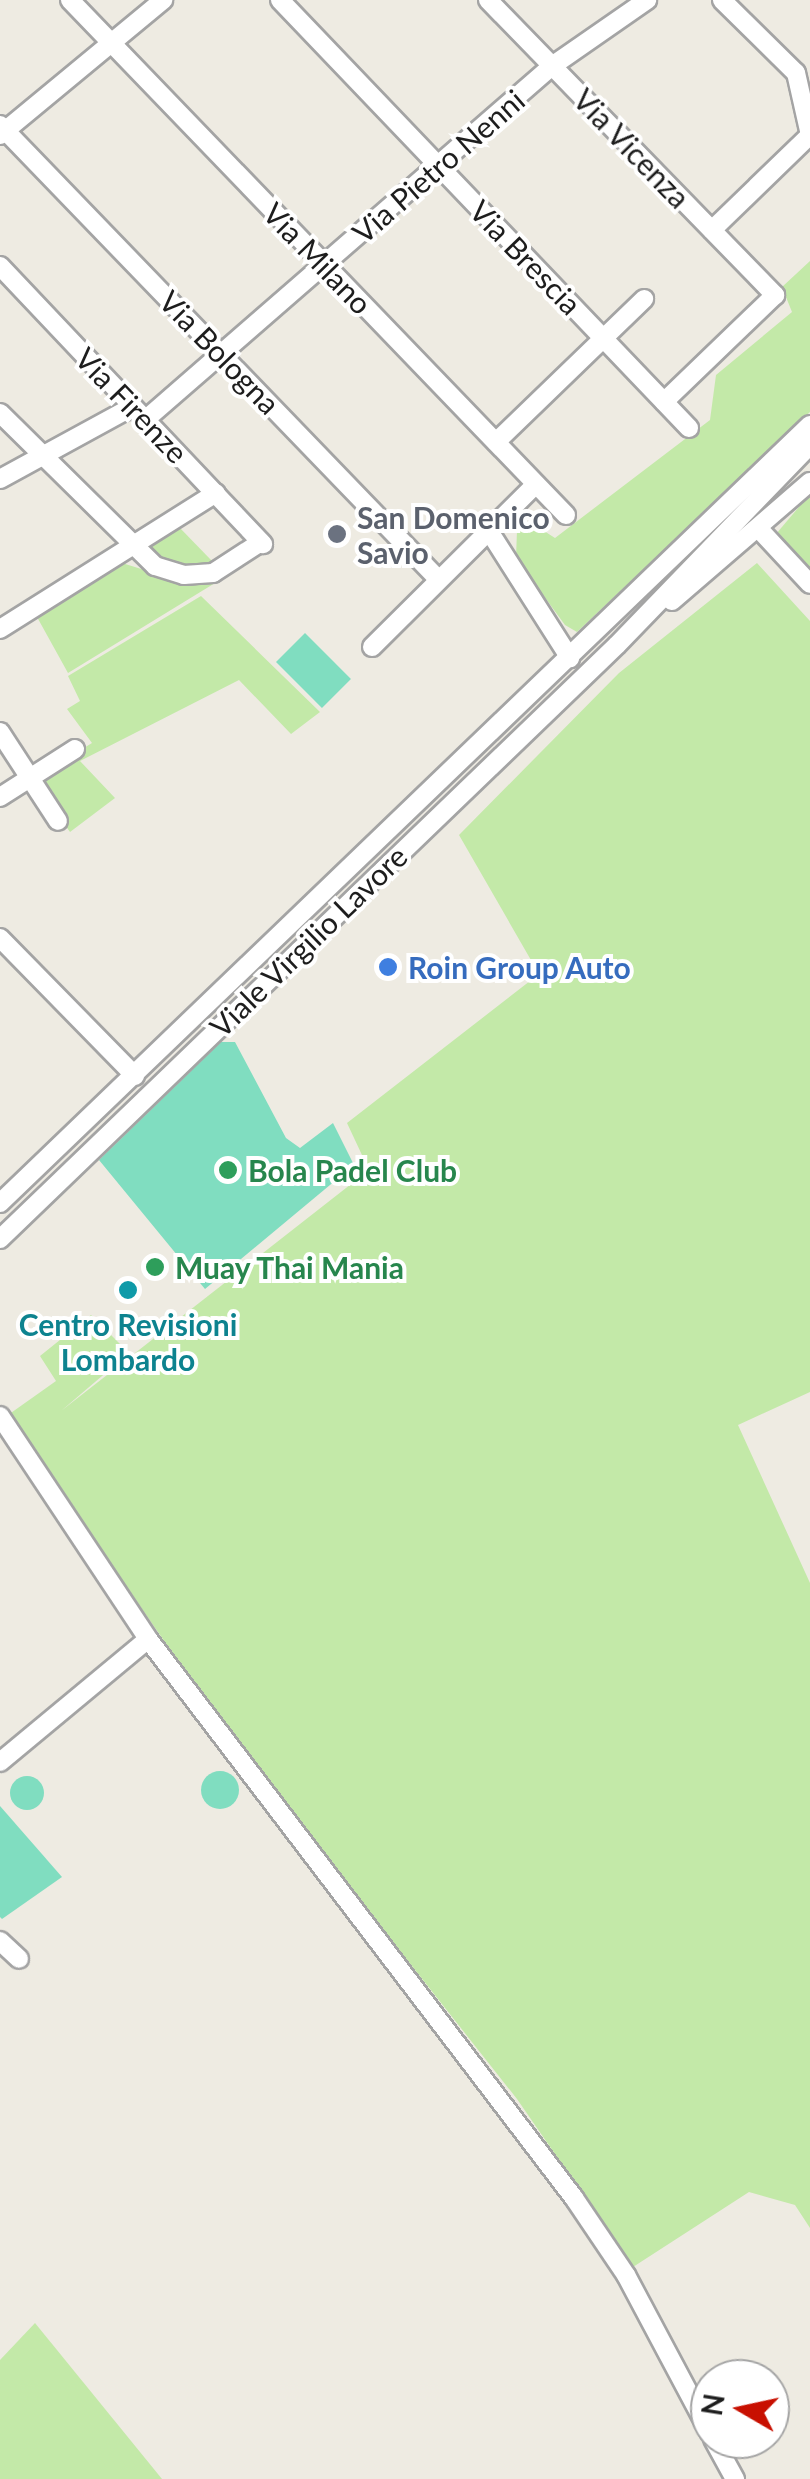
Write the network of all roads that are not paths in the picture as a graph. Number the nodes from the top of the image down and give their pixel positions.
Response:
1 (70, 0) edge
2 (163, 0) edge
3 (280, 0) edge
4 (488, 0) edge
5 (647, 0) edge
6 (722, 0) edge
7 (111, 43) junction
8 (552, 66) junction
9 (2, 130) edge
10 (810, 135) edge
11 (438, 165) junction
12 (712, 230) junction
13 (0, 266) edge
14 (325, 266) junction
15 (644, 299) dead end
16 (602, 338) junction
17 (221, 353) junction
18 (664, 402) junction
19 (0, 413) edge
20 (138, 413) junction
21 (810, 425) edge
22 (689, 428) dead end
23 (496, 442) junction
24 (810, 445) edge
25 (43, 456) junction
26 (0, 479) edge
27 (810, 482) edge
28 (536, 484) junction
29 (216, 493) junction
30 (566, 515) dead end
31 (758, 528) junction
32 (489, 530) junction
33 (132, 545) junction
34 (439, 580) junction
35 (810, 584) edge
36 (0, 629) edge
37 (617, 644) junction
38 (372, 646) dead end
39 (570, 658) junction
40 (0, 732) edge
41 (75, 749) dead end
42 (30, 778) junction
43 (0, 796) edge
44 (58, 821) dead end
45 (0, 938) edge
46 (154, 1057) junction
47 (170, 1074) junction
48 (135, 1076) junction
49 (0, 1203) edge
50 (0, 1239) edge
51 (0, 1416) edge
52 (148, 1639) junction
53 (0, 1762) edge
54 (0, 1941) edge
55 (19, 1959) dead end
56 (690, 2395) edge

1 - 7 street, Via Milano
2 - 7 street
3 - 11 street, Via Brescia
4 - 8 street, Via Vicenza
5 - 8 street, Via Pietro Nenni
6 - 10 street
7 - 9 street
7 - 14 street, Via Milano
8 - 11 street, Via Pietro Nenni
8 - 12 street, Via Vicenza
9 - 17 street, Via Bologna
10 - 12 street
11 - 14 street, Via Pietro Nenni
11 - 16 street, Via Brescia
12 - 18 street, Via Vicenza
13 - 20 street, Via Firenze
14 - 17 street, Via Pietro Nenni
14 - 23 street, Via Milano
15 - 16 street
16 - 18 street, Via Brescia
16 - 23 street
17 - 20 street, Via Pietro Nenni
17 - 34 street, Via Bologna
18 - 22 street, Via Brescia
19 - 25 street
20 - 25 street, Via Pietro Nenni
20 - 29 street, Via Firenze
21 - 39 street
23 - 28 street, Via Milano
24 - 37 street, Viale Virgilio Lavore
25 - 26 street, Via Pietro Nenni
25 - 33 street
27 - 31 street, Viale Virgilio Lavore
28 - 30 street, Via Milano
28 - 32 street
29 - 33 street
29 - 33 street, Via Firenze
31 - 35 street
31 - 37 street, Viale Virgilio Lavore
32 - 34 street
32 - 39 street
33 - 36 street
34 - 38 street
37 - 47 street, Viale Virgilio Lavore
39 - 46 street
40 - 42 street
41 - 42 street
42 - 43 street
42 - 44 street
45 - 48 street
46 - 47 street
46 - 48 street
47 - 50 street, Viale Virgilio Lavore
48 - 49 street
51 - 52 street
52 - 53 street
52 - 56 street
54 - 55 street

